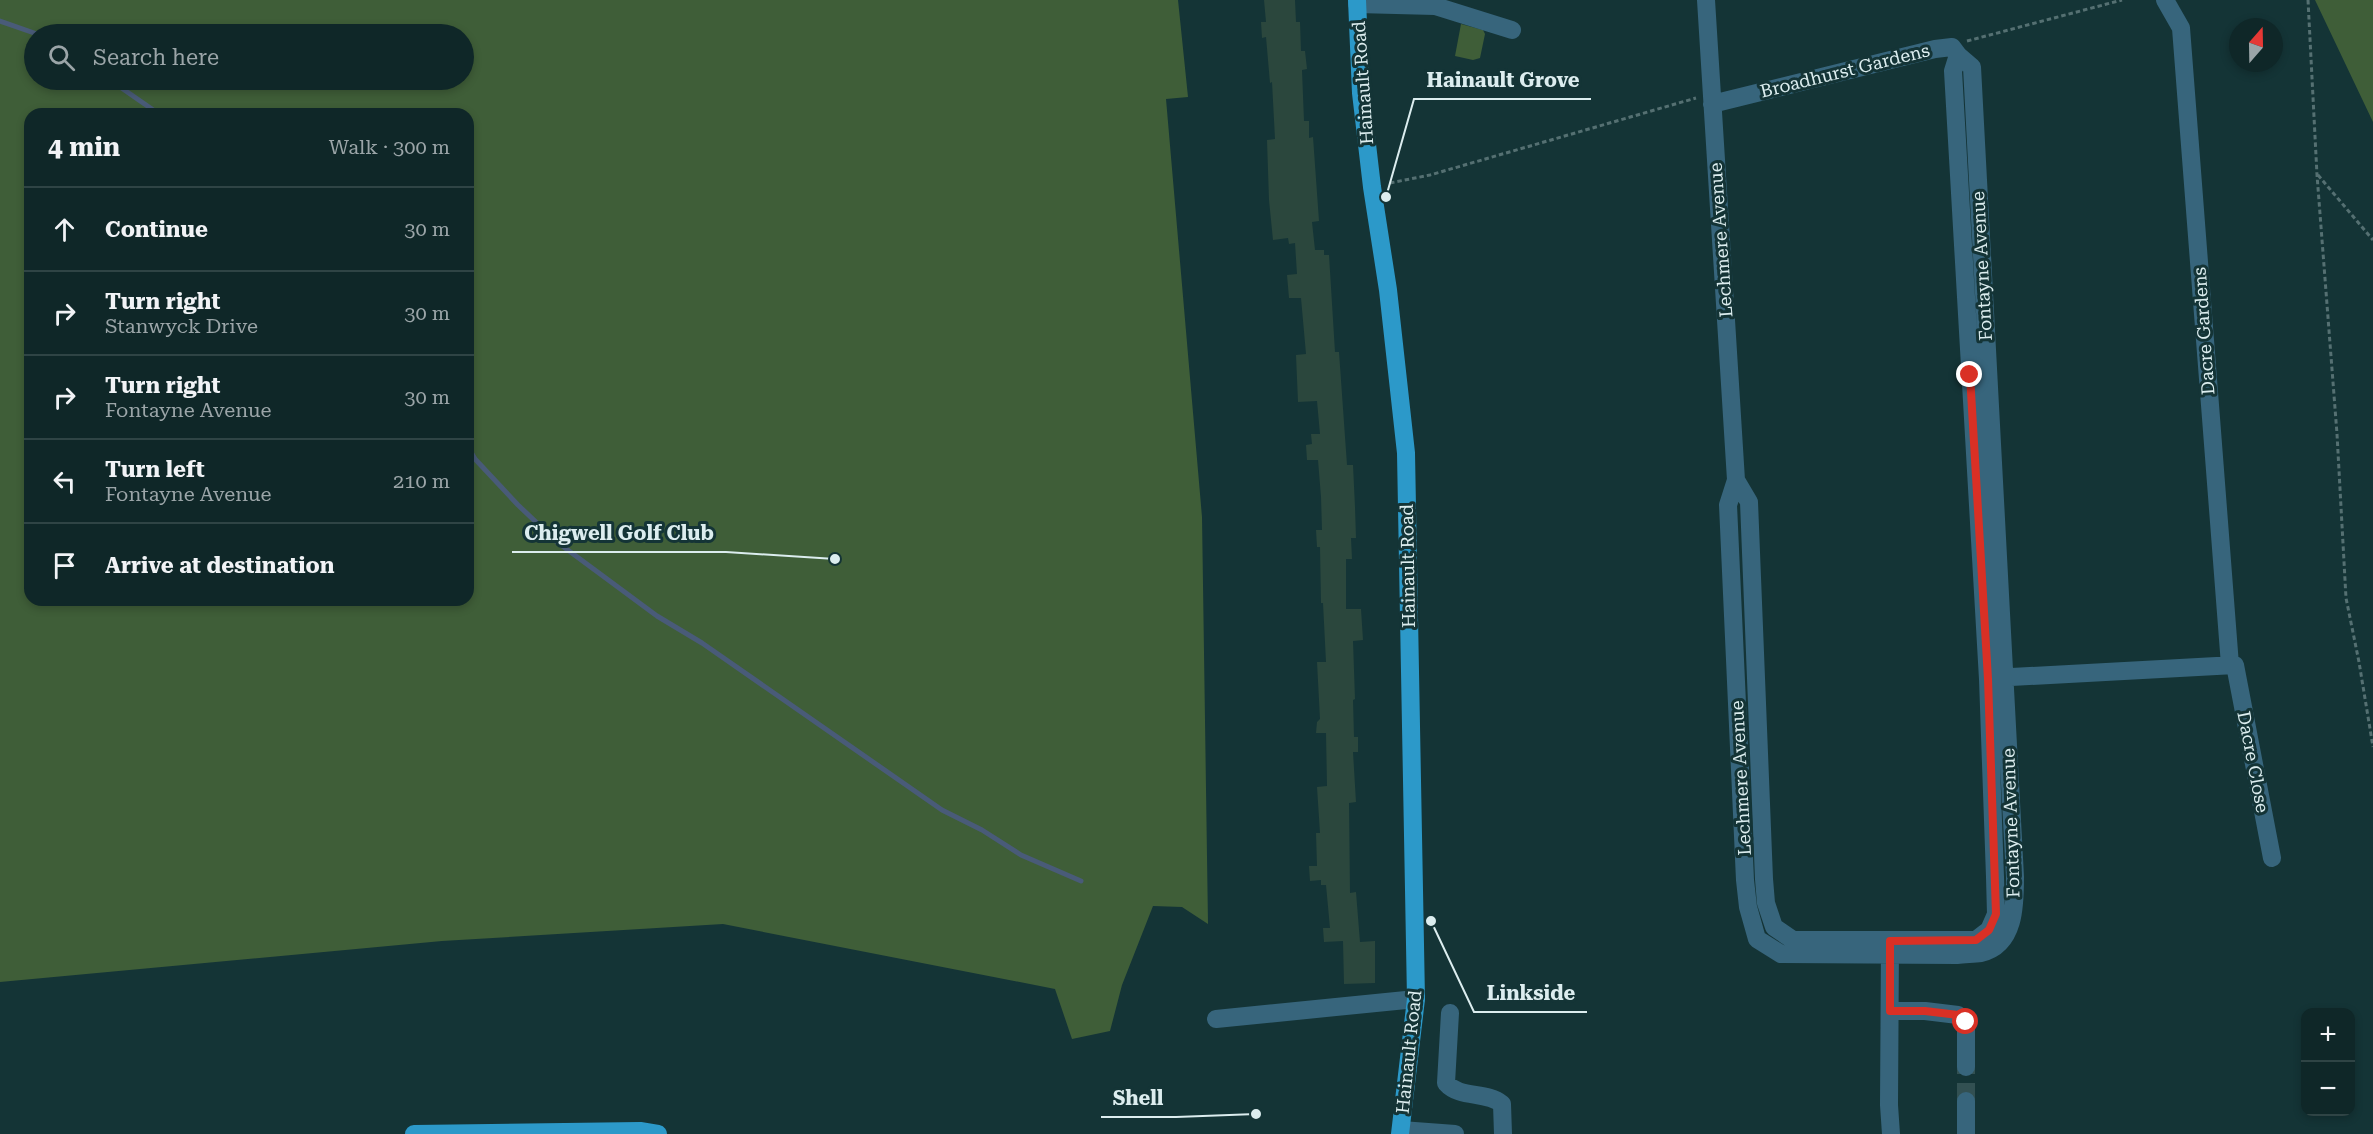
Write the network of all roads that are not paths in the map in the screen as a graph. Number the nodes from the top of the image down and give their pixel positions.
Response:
1 (1706, 0) edge
2 (2165, 0) edge
3 (1357, 2) edge
4 (1512, 30) dead end
5 (1954, 58) junction
6 (1712, 99) junction
7 (1979, 374) junction
8 (1736, 480) junction
9 (2232, 665) junction
10 (1996, 678) junction
11 (1757, 691) junction
12 (1737, 693) junction
13 (2272, 858) dead end
14 (1995, 877) junction
15 (2015, 878) junction
16 (1745, 879) junction
17 (1764, 879) junction
18 (1890, 947) junction
19 (1416, 999) junction
20 (1890, 1011) junction
21 (1450, 1013) dead end
22 (1216, 1019) dead end
23 (1966, 1067) tunnel mouth
24 (1966, 1101) tunnel mouth
25 (1400, 1132) edge
26 (564, 1133) edge
27 (414, 1134) edge
28 (658, 1134) edge
29 (1455, 1134) edge
30 (1503, 1134) edge
31 (1891, 1134) edge
32 (1966, 1134) edge

1 - 6 street, Lechmere Avenue
2 - 9 street, Dacre Gardens
3 - 4 street
3 - 19 main road, Hainault Road
5 - 6 street, Broadhurst Gardens
5 - 7 street, Fontayne Avenue
5 - 7 street, Fontayne Avenue
6 - 8 street, Lechmere Avenue
7 - 10 street, Fontayne Avenue
8 - 11 street, Lechmere Avenue
8 - 12 street, Lechmere Avenue
9 - 10 street
9 - 13 street, Dacre Close
10 - 14 street, Fontayne Avenue
10 - 15 street, Fontayne Avenue
11 - 12 street
11 - 17 street, Lechmere Avenue
12 - 16 street, Lechmere Avenue
14 - 15 street
14 - 18 street, Fontayne Avenue
15 - 18 street, Fontayne Avenue
16 - 17 street
16 - 18 street, Lechmere Avenue
17 - 18 street, Lechmere Avenue
18 - 20 street
19 - 22 street
19 - 25 main road, Hainault Road
20 - 23 street
20 - 31 street
21 - 30 street
24 - 32 street
25 - 29 street
26 - 27 main road
26 - 28 main road

